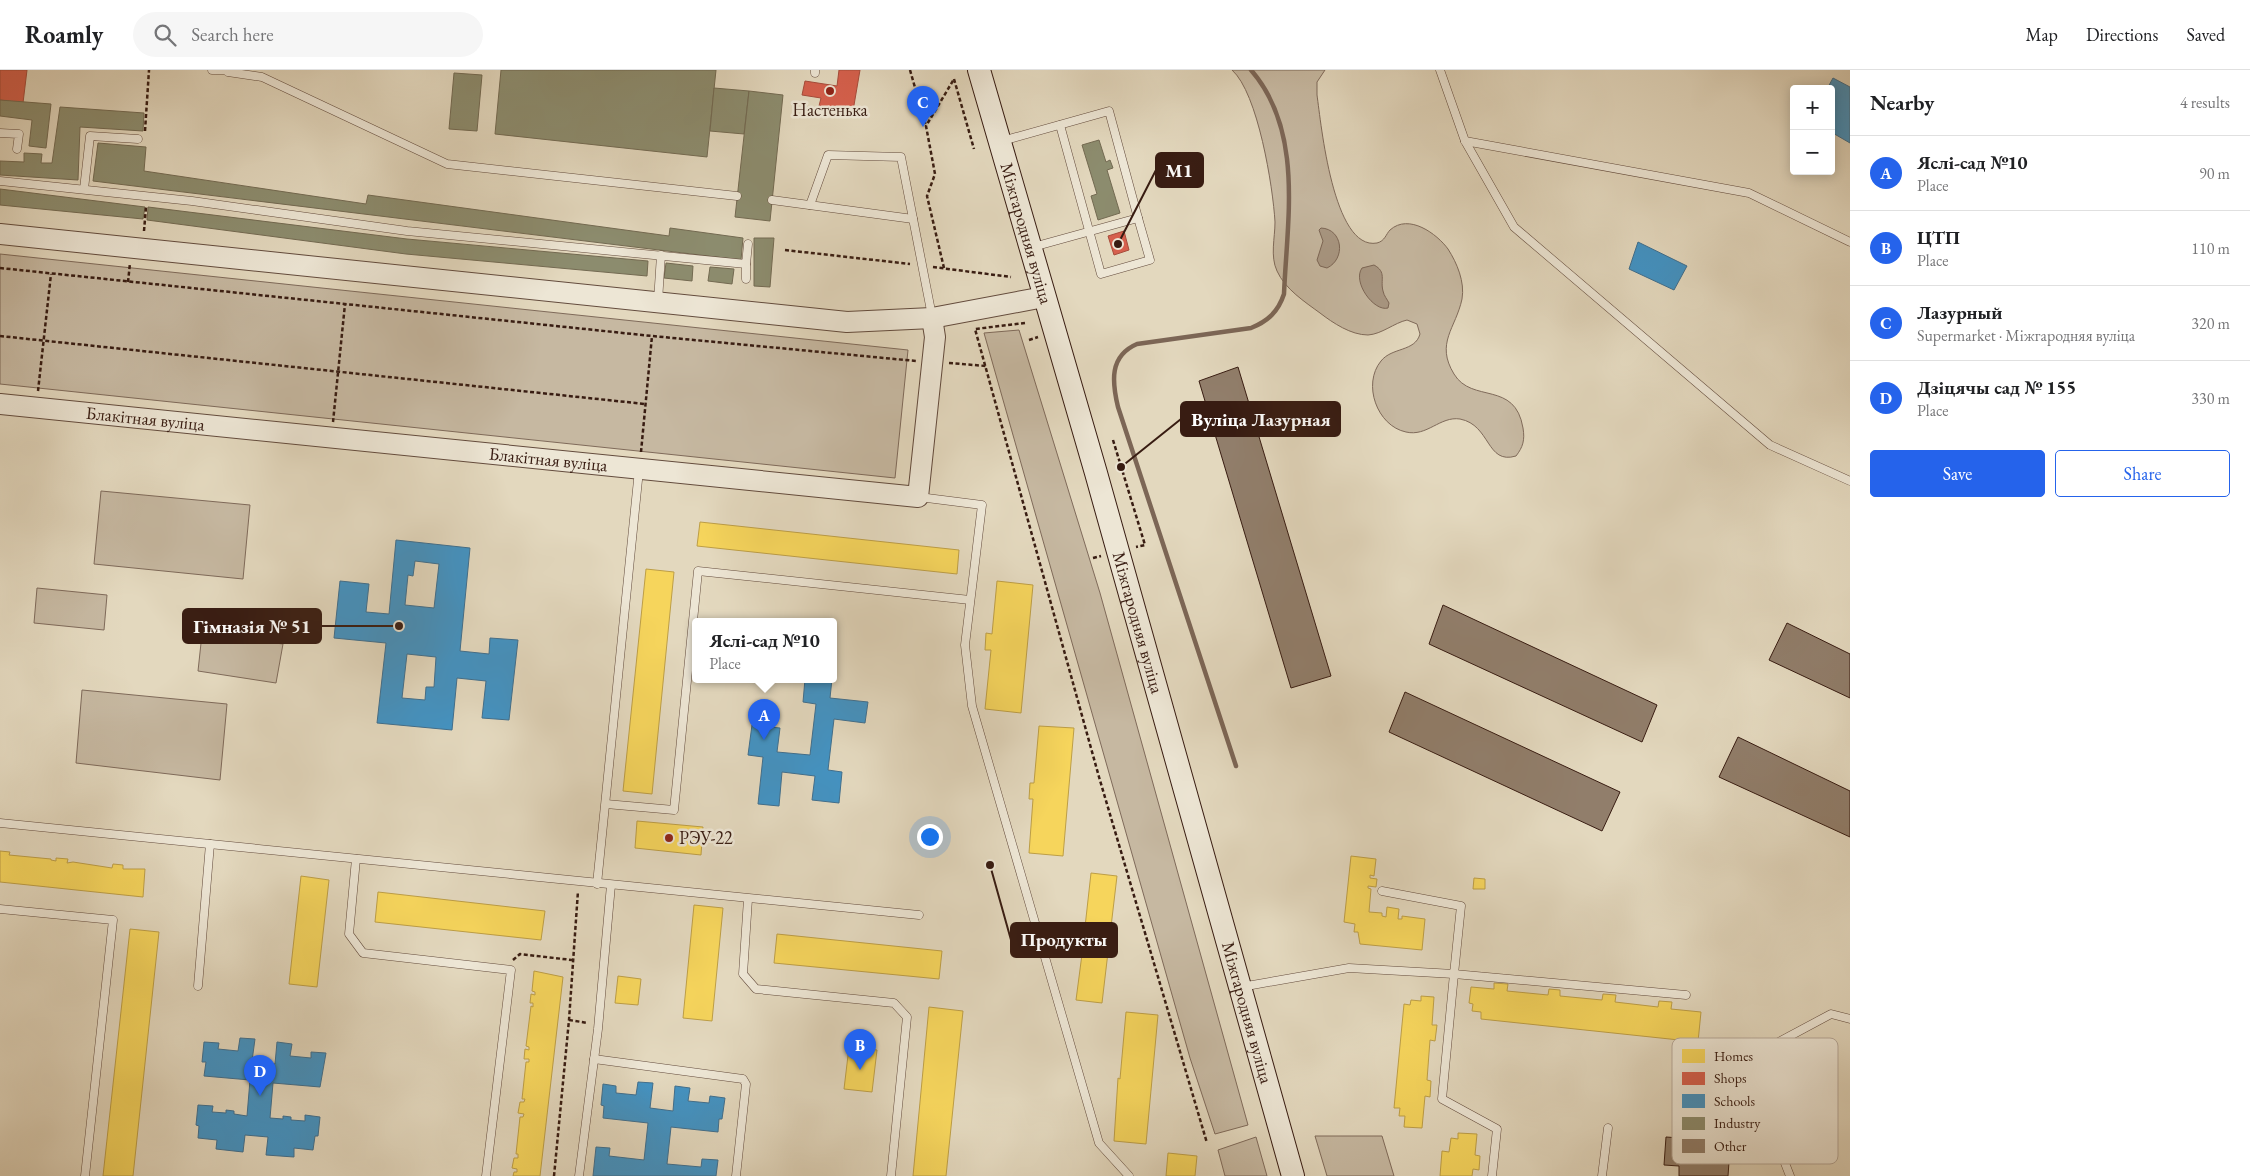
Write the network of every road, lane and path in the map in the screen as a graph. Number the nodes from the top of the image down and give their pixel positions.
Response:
1 (149, 70) edge
2 (212, 70) edge
3 (910, 70) edge
4 (979, 70) edge
5 (1440, 70) edge
6 (228, 71) edge
7 (1060, 125) junction
8 (926, 126) junction
9 (0, 132) edge
10 (138, 139) joint
11 (1465, 141) junction
12 (1000, 142) junction
13 (17, 149) dead end
14 (974, 149) dead end
15 (0, 181) edge
16 (84, 189) junction
17 (738, 196) dead end
18 (772, 200) dead end
19 (810, 205) junction
20 (1138, 218) junction
21 (913, 219) junction
22 (145, 220) dead end
23 (138, 232) dead end
24 (1089, 232) junction
25 (0, 234) edge
26 (1850, 242) edge
27 (748, 244) dead end
28 (1032, 248) junction
29 (785, 250) dead end
30 (661, 255) junction
31 (130, 260) dead end
32 (746, 264) junction
33 (922, 265) junction
34 (0, 268) edge
35 (944, 268) junction
36 (51, 274) junction
37 (1011, 277) dead end
38 (746, 280) dead end
39 (128, 282) junction
40 (1044, 297) junction
41 (657, 303) junction
42 (345, 304) junction
43 (932, 318) junction
44 (1025, 323) dead end
45 (0, 336) edge
46 (652, 336) junction
47 (1038, 337) dead end
48 (1029, 340) dead end
49 (43, 341) junction
50 (932, 362) junction
51 (986, 366) junction
52 (338, 372) junction
53 (0, 404) edge
54 (645, 404) junction
55 (36, 407) junction
56 (332, 438) junction
57 (1113, 440) dead end
58 (639, 469) junction
59 (1850, 481) edge
60 (918, 497) junction
61 (1132, 548) dead end
62 (1103, 555) dead end
63 (1092, 558) dead end
64 (970, 600) junction
65 (693, 618) edge
66 (692, 631) edge
67 (606, 804) junction
68 (0, 823) edge
69 (210, 844) junction
70 (356, 859) junction
71 (579, 882) junction
72 (597, 884) junction
73 (611, 885) junction
74 (1382, 891) dead end
75 (748, 899) junction
76 (0, 909) edge
77 (919, 915) dead end
78 (572, 960) junction
79 (511, 970) junction
80 (1454, 974) junction
81 (198, 986) dead end
82 (1242, 987) junction
83 (1686, 995) dead end
84 (1850, 1019) edge
85 (569, 1020) junction
86 (598, 1024) junction
87 (1786, 1038) edge
88 (594, 1059) junction
89 (1608, 1128) dead end
90 (1207, 1144) dead end
91 (1785, 1164) edge
92 (85, 1176) edge
93 (486, 1176) edge
94 (554, 1176) edge
95 (579, 1176) edge
96 (736, 1176) edge
97 (891, 1176) edge
98 (1129, 1176) edge
99 (1293, 1176) edge
100 (1492, 1176) edge
101 (1602, 1176) edge
102 (1790, 1176) edge

1 - 10 path
2 - 6 lane
3 - 8 path
4 - 12 main road, Міжгародняя вуліца
5 - 11 lane
6 - 17 lane
7 - 12 lane
7 - 20 lane
7 - 24 lane
8 - 14 path
8 - 35 path
9 - 13 lane
10 - 16 lane
11 - 26 lane
11 - 59 lane
12 - 28 main road, Міжгародняя вуліца
15 - 16 lane
16 - 30 lane
18 - 19 lane
19 - 21 lane
19 - 21 lane
20 - 24 lane
20 - 24 lane
21 - 33 lane
22 - 23 path
24 - 28 lane
25 - 41 street
27 - 32 lane
28 - 40 main road, Міжгародняя вуліца
29 - 33 path
30 - 32 lane
30 - 41 lane
31 - 39 path
32 - 38 lane
33 - 35 path
33 - 43 lane
34 - 36 path
35 - 37 path
36 - 39 path
36 - 49 path
39 - 42 path
40 - 43 street
40 - 82 main road, Міжгародняя вуліца
41 - 43 street
42 - 46 path
42 - 52 path
43 - 50 street
44 - 51 path
45 - 49 path
46 - 50 path
46 - 54 path
47 - 48 path
49 - 52 path
49 - 55 path
50 - 51 path
50 - 60 street
51 - 90 path
52 - 54 path
52 - 56 path
53 - 55 street, Блакітная вуліца
54 - 58 path
55 - 56 street, Блакітная вуліца
56 - 58 street, Блакітная вуліца
57 - 61 path
58 - 60 street, Блакітная вуліца
58 - 67 lane
60 - 64 lane
62 - 63 path
64 - 65 lane
64 - 98 lane
66 - 67 lane
67 - 72 lane
68 - 69 lane
69 - 70 lane
69 - 81 lane
70 - 71 lane
70 - 79 lane
71 - 72 lane
71 - 78 path
72 - 73 lane
73 - 75 lane
73 - 86 lane
74 - 80 lane
75 - 77 lane
75 - 97 lane
76 - 92 lane
78 - 79 path
78 - 85 path
79 - 93 lane
80 - 82 lane
80 - 83 lane
80 - 100 lane
82 - 99 main road, Міжгародняя вуліца
84 - 87 lane
85 - 86 path
85 - 94 path
86 - 88 lane
88 - 95 lane
88 - 96 lane
89 - 101 lane
91 - 102 lane

